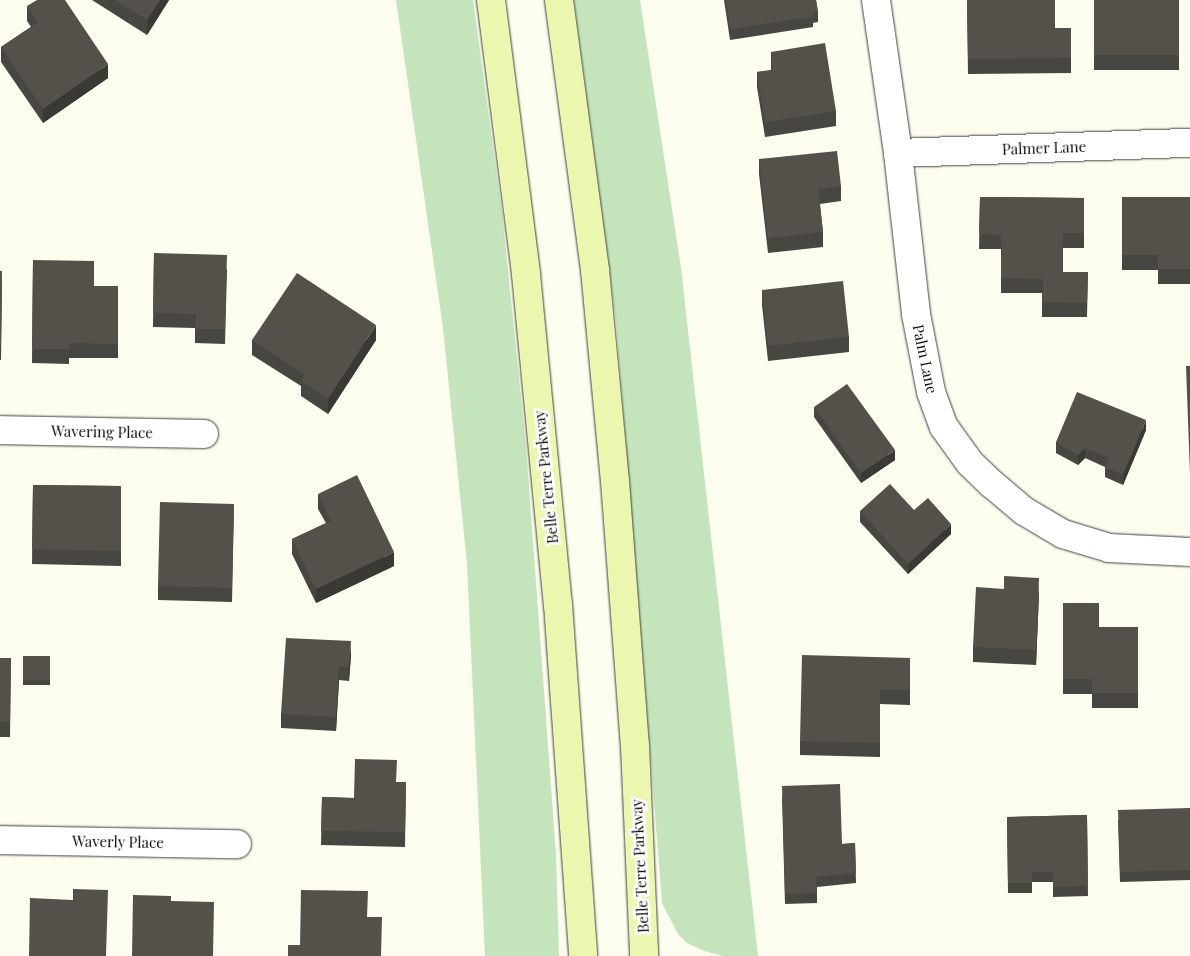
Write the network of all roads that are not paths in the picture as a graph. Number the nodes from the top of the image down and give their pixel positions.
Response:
1 (491, 0) edge
2 (559, 0) edge
3 (876, 0) edge
4 (1190, 143) edge
5 (898, 152) junction
6 (0, 430) edge
7 (204, 434) dead end
8 (1190, 552) edge
9 (0, 840) edge
10 (236, 844) dead end
11 (583, 956) edge
12 (644, 956) edge

1 - 11 main road, Belle Terre Parkway
2 - 12 main road, Belle Terre Parkway
3 - 5 street, Palm Lane
4 - 5 street, Palmer Lane
5 - 8 street, Palm Lane
6 - 7 street, Wavering Place
9 - 10 street, Waverly Place

